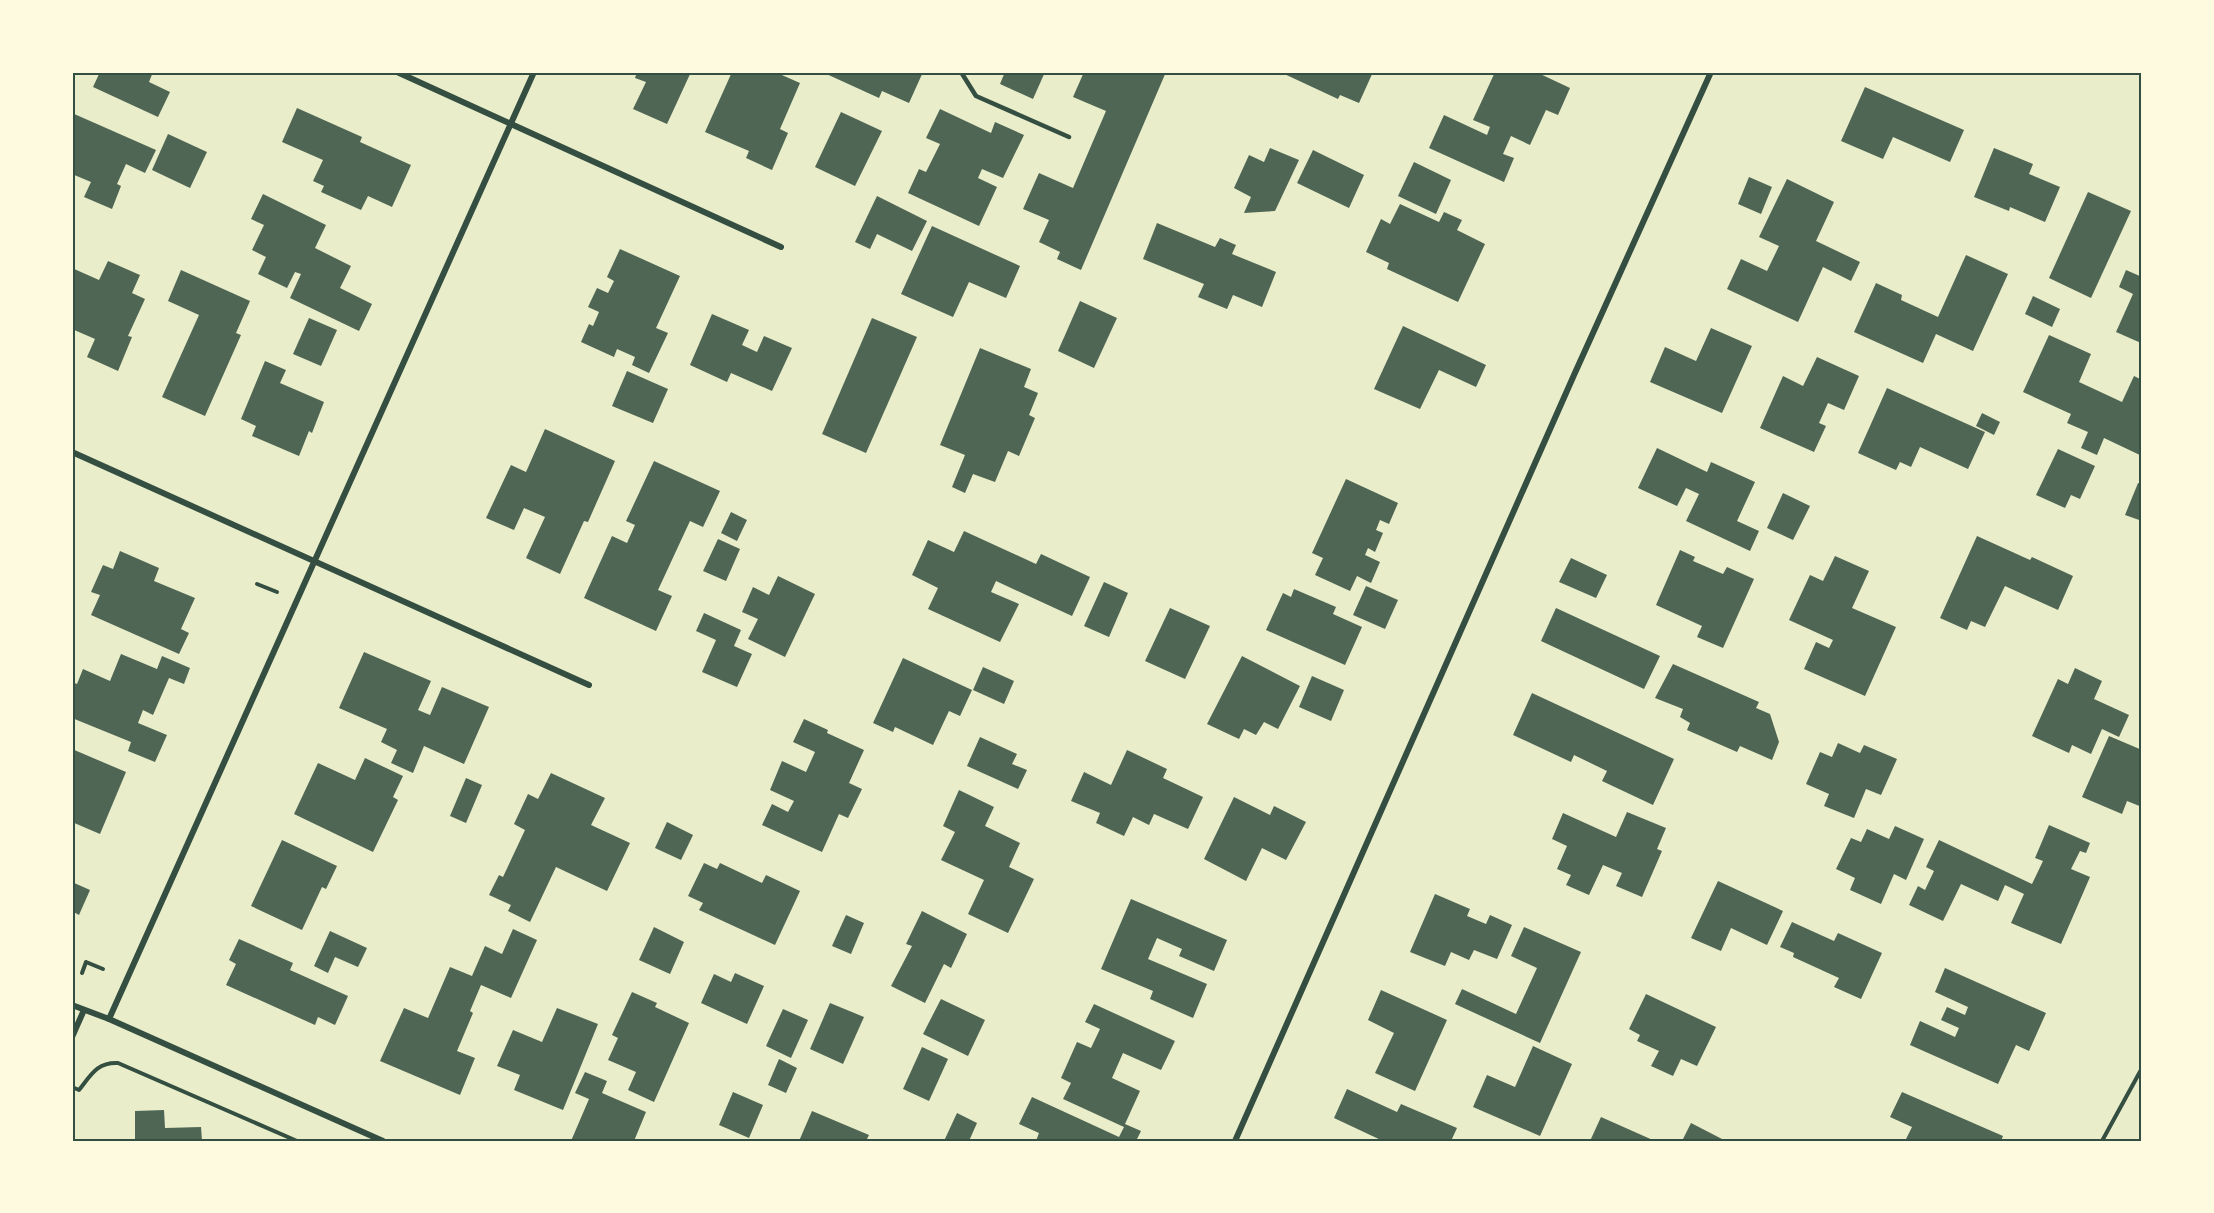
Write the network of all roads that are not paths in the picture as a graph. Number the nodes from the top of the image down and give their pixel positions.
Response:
1 (397, 72) edge
2 (534, 72) edge
3 (961, 72) edge
4 (1711, 72) edge
5 (510, 123) junction
6 (1070, 137) dead end
7 (781, 247) dead end
8 (72, 452) edge
9 (315, 561) junction
10 (589, 685) dead end
11 (72, 1005) edge
12 (84, 1010) junction
13 (109, 1019) junction
14 (72, 1037) edge
15 (383, 1141) edge
16 (1235, 1141) edge

1 - 5 street
2 - 5 street
3 - 6 lane
4 - 16 street
5 - 7 street
5 - 9 street
8 - 9 street
9 - 10 street
9 - 13 street
11 - 12 street
12 - 13 street
12 - 14 street
13 - 15 street

